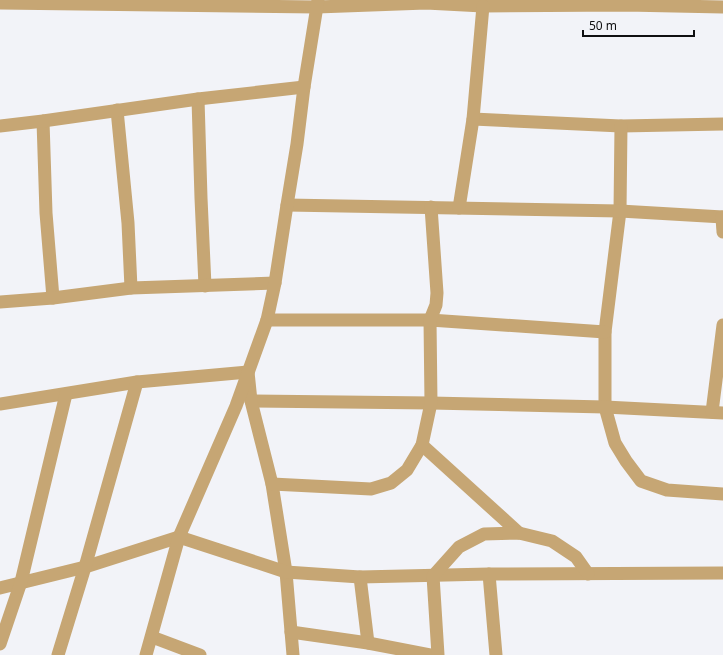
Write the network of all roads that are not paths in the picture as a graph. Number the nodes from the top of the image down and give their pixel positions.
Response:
1 (426, 2) edge
2 (0, 3) edge
3 (317, 3) edge
4 (626, 3) edge
5 (710, 4) edge
6 (483, 6) junction
7 (723, 8) edge
8 (304, 87) junction
9 (198, 99) junction
10 (117, 110) junction
11 (473, 118) junction
12 (43, 121) junction
13 (723, 124) edge
14 (0, 126) edge
15 (621, 126) junction
16 (287, 205) junction
17 (431, 207) junction
18 (459, 208) junction
19 (620, 212) junction
20 (723, 217) edge
21 (723, 232) edge
22 (275, 282) junction
23 (205, 286) junction
24 (131, 288) junction
25 (54, 298) junction
26 (0, 302) edge
27 (267, 320) junction
28 (430, 320) junction
29 (723, 325) edge
30 (605, 332) junction
31 (248, 372) junction
32 (137, 382) junction
33 (66, 394) junction
34 (251, 401) junction
35 (431, 403) junction
36 (0, 404) edge
37 (605, 407) junction
38 (718, 413) edge
39 (422, 445) junction
40 (272, 484) junction
41 (723, 494) edge
42 (519, 532) junction
43 (179, 537) junction
44 (86, 567) junction
45 (286, 572) junction
46 (723, 573) edge
47 (489, 574) junction
48 (588, 574) junction
49 (433, 576) junction
50 (360, 578) junction
51 (21, 582) junction
52 (0, 588) edge
53 (291, 632) junction
54 (152, 637) junction
55 (368, 643) junction
56 (0, 644) edge
57 (58, 655) edge
58 (146, 655) edge
59 (200, 655) edge
60 (294, 655) edge
61 (430, 655) edge
62 (438, 655) edge
63 (496, 655) edge

1 - 3 street
1 - 6 street
2 - 3 street
3 - 8 street
4 - 5 street
4 - 6 street
5 - 7 street
6 - 11 street
8 - 9 street
8 - 16 street
9 - 10 street
9 - 23 street
10 - 12 street
10 - 24 street
11 - 15 street
11 - 18 street
12 - 14 street
12 - 25 street
13 - 15 street
15 - 19 street
16 - 17 street
16 - 22 street
17 - 18 street
17 - 28 street
18 - 19 street
19 - 20 street
19 - 30 street
20 - 21 street
22 - 23 street
22 - 27 street
23 - 24 street
24 - 25 street
25 - 26 street
27 - 28 street
27 - 31 street
28 - 30 street
28 - 35 street
29 - 38 street
30 - 37 street
31 - 32 street
31 - 34 street
31 - 43 street
32 - 33 street
32 - 44 street
33 - 36 street
33 - 51 street
34 - 35 street
34 - 40 street
35 - 37 street
35 - 39 street
37 - 38 street
37 - 41 street
39 - 40 street
39 - 42 street
40 - 45 street
42 - 48 street
42 - 49 street
43 - 44 street
43 - 45 street
43 - 54 street
44 - 51 street
44 - 57 street
45 - 50 street
45 - 53 street
46 - 48 street
47 - 48 street
47 - 49 street
47 - 63 street
49 - 50 street
49 - 62 street
50 - 55 street
51 - 52 street
51 - 56 street
53 - 55 street
53 - 60 street
54 - 58 street
54 - 59 street
55 - 61 street

